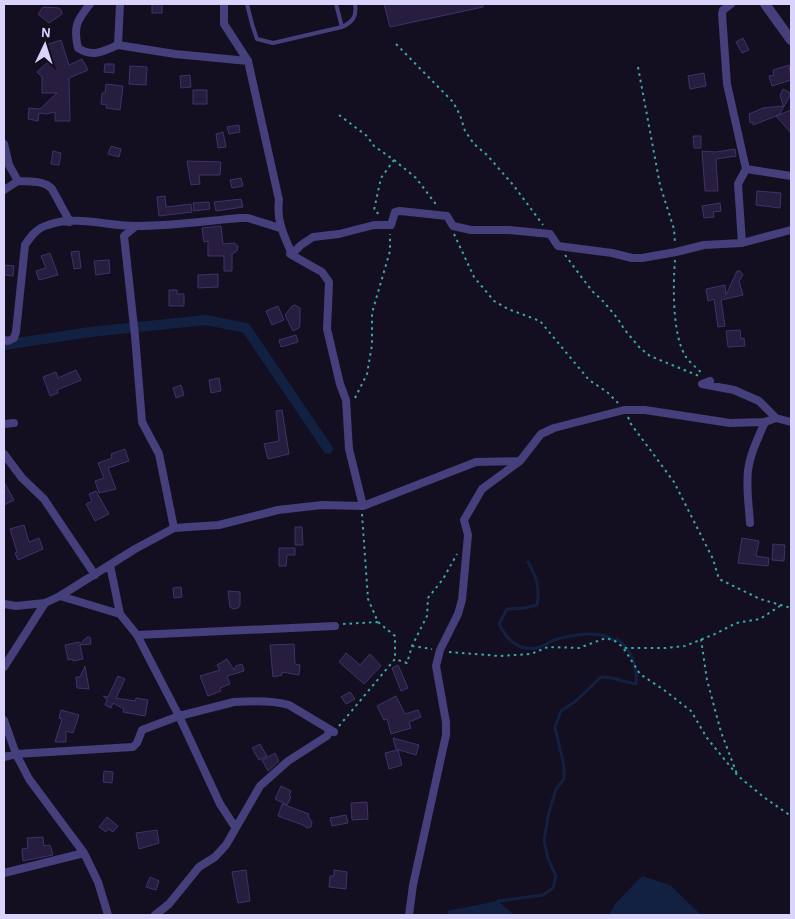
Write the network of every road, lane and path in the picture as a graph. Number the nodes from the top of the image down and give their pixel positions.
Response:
1 (90, 4) edge
2 (120, 4) edge
3 (224, 4) edge
4 (247, 4) edge
5 (336, 4) edge
6 (355, 4) edge
7 (731, 4) edge
8 (765, 4) edge
9 (342, 27) junction
10 (791, 40) edge
11 (396, 44) dead end
12 (118, 45) junction
13 (248, 61) junction
14 (638, 67) dead end
15 (339, 115) dead end
16 (4, 144) edge
17 (394, 160) junction
18 (746, 169) junction
19 (791, 176) edge
20 (18, 181) junction
21 (4, 190) edge
22 (447, 216) junction
23 (70, 222) junction
24 (390, 225) junction
25 (136, 226) junction
26 (280, 228) junction
27 (791, 230) edge
28 (454, 233) dead end
29 (550, 234) junction
30 (742, 243) junction
31 (561, 249) dead end
32 (676, 252) junction
33 (292, 254) junction
34 (4, 340) edge
35 (710, 381) junction
36 (354, 400) dead end
37 (624, 410) junction
38 (776, 418) junction
39 (765, 422) junction
40 (791, 422) edge
41 (14, 423) dead end
42 (4, 424) edge
43 (4, 454) edge
44 (520, 461) junction
45 (363, 506) junction
46 (750, 523) dead end
47 (174, 528) junction
48 (460, 549) dead end
49 (110, 565) junction
50 (95, 575) junction
51 (60, 596) junction
52 (46, 603) junction
53 (4, 604) edge
54 (780, 606) junction
55 (791, 608) edge
56 (120, 614) junction
57 (378, 622) junction
58 (335, 626) joint
59 (137, 635) junction
60 (701, 639) junction
61 (412, 646) junction
62 (624, 648) junction
63 (440, 650) junction
64 (395, 659) junction
65 (4, 667) edge
66 (178, 716) junction
67 (4, 720) edge
68 (334, 732) junction
69 (16, 754) junction
70 (4, 757) edge
71 (738, 776) junction
72 (791, 816) edge
73 (235, 827) junction
74 (84, 852) junction
75 (4, 873) edge
76 (108, 915) edge
77 (155, 915) edge
78 (409, 915) edge

1 - 12 street
2 - 12 street
3 - 13 street
4 - 9 lane
5 - 9 lane
6 - 9 lane
7 - 18 street
8 - 10 street
11 - 29 path
12 - 13 street
13 - 26 street
14 - 32 path
15 - 17 path
16 - 20 street
17 - 22 path
17 - 24 path
18 - 19 street
18 - 30 street
20 - 21 street
20 - 23 street
22 - 24 street
22 - 29 street
23 - 25 street
23 - 34 street
24 - 33 street
24 - 36 path
25 - 26 street
25 - 47 street
26 - 33 street
27 - 30 street
28 - 37 path
29 - 32 street
30 - 32 street
31 - 35 path
32 - 35 path
33 - 45 street
35 - 38 street
37 - 39 street
37 - 44 street
37 - 54 path
38 - 39 street
38 - 40 street
39 - 46 street
41 - 42 street
43 - 50 street
44 - 45 street
44 - 63 street
45 - 47 street
45 - 57 path
47 - 49 street
48 - 61 path
49 - 50 street
49 - 56 street
50 - 51 street
51 - 52 street
51 - 56 street
52 - 53 street
52 - 65 street
54 - 55 path
54 - 60 path
56 - 59 street
57 - 58 path
57 - 64 path
58 - 59 street
59 - 66 street
60 - 62 path
60 - 71 path
61 - 63 path
61 - 64 path
62 - 63 path
62 - 71 path
63 - 78 street
64 - 68 path
66 - 68 street
66 - 69 street
66 - 73 street
67 - 69 street
68 - 73 street
69 - 70 street
69 - 74 street
71 - 72 path
73 - 77 street
74 - 75 street
74 - 76 street

